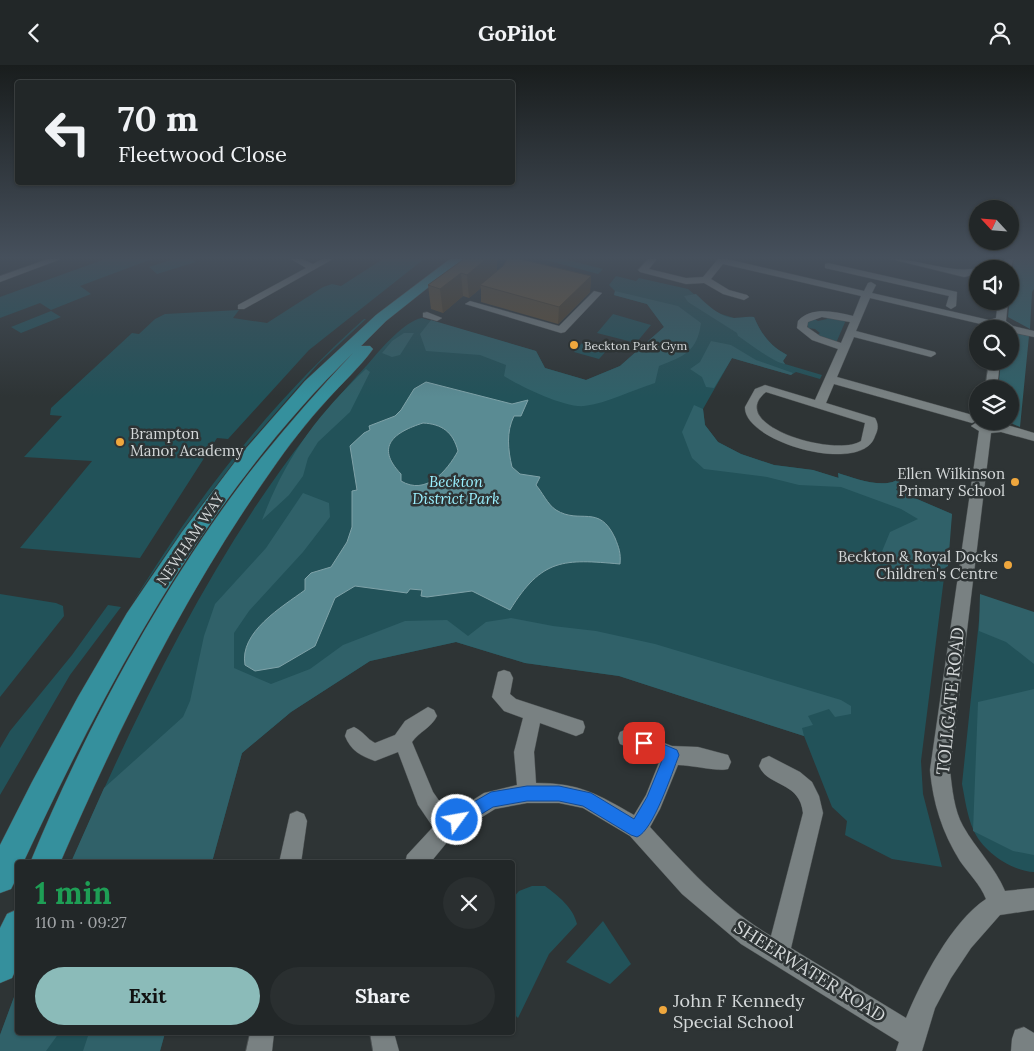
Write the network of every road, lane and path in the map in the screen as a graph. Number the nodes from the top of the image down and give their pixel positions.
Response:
1 (245, 305) edge
2 (395, 305) edge
3 (413, 305) edge
4 (474, 305) edge
5 (582, 305) edge
6 (862, 305) edge
7 (909, 305) edge
8 (241, 307) dead end
9 (856, 320) junction
10 (974, 320) edge
11 (1019, 331) edge
12 (850, 333) junction
13 (1034, 334) edge
14 (844, 347) junction
15 (931, 354) dead end
16 (830, 379) junction
17 (820, 403) junction
18 (969, 417) edge
19 (985, 430) edge
20 (1012, 430) edge
21 (1034, 437) edge
22 (504, 677) dead end
23 (533, 714) junction
24 (428, 716) dead end
25 (576, 727) dead end
26 (354, 736) dead end
27 (627, 738) dead end
28 (402, 741) junction
29 (672, 755) junction
30 (721, 762) dead end
31 (769, 767) dead end
32 (527, 793) junction
33 (297, 821) dead end
34 (446, 828) junction
35 (637, 829) junction
36 (46, 860) edge
37 (290, 860) edge
38 (419, 860) edge
39 (0, 878) edge
40 (1034, 899) edge
41 (998, 904) junction
42 (15, 932) edge
43 (778, 954) junction
44 (0, 966) edge
45 (262, 1035) edge
46 (382, 1035) edge
47 (911, 1043) edge
48 (259, 1051) edge
49 (386, 1051) edge

1 - 8 street
2 - 39 highway, NEWHAM WAY
3 - 36 highway, NEWHAM WAY
4 - 5 street
6 - 9 street
7 - 10 street
9 - 12 street
9 - 14 street
11 - 13 street
12 - 14 street
12 - 15 street
14 - 16 street
16 - 17 street
16 - 18 street
17 - 17 street
19 - 41 street, TOLLGATE ROAD
20 - 21 street
22 - 23 street
23 - 25 street
23 - 32 street
24 - 28 street
26 - 28 street
27 - 29 street
28 - 34 street
29 - 30 street
29 - 35 street
31 - 43 street
32 - 34 street, SHEERWATER ROAD
32 - 35 street, SHEERWATER ROAD
33 - 37 street
34 - 38 street, SHEERWATER ROAD
35 - 43 street, SHEERWATER ROAD
40 - 41 street
41 - 47 street
42 - 44 highway
43 - 47 street, SHEERWATER ROAD
45 - 48 street
46 - 49 street

